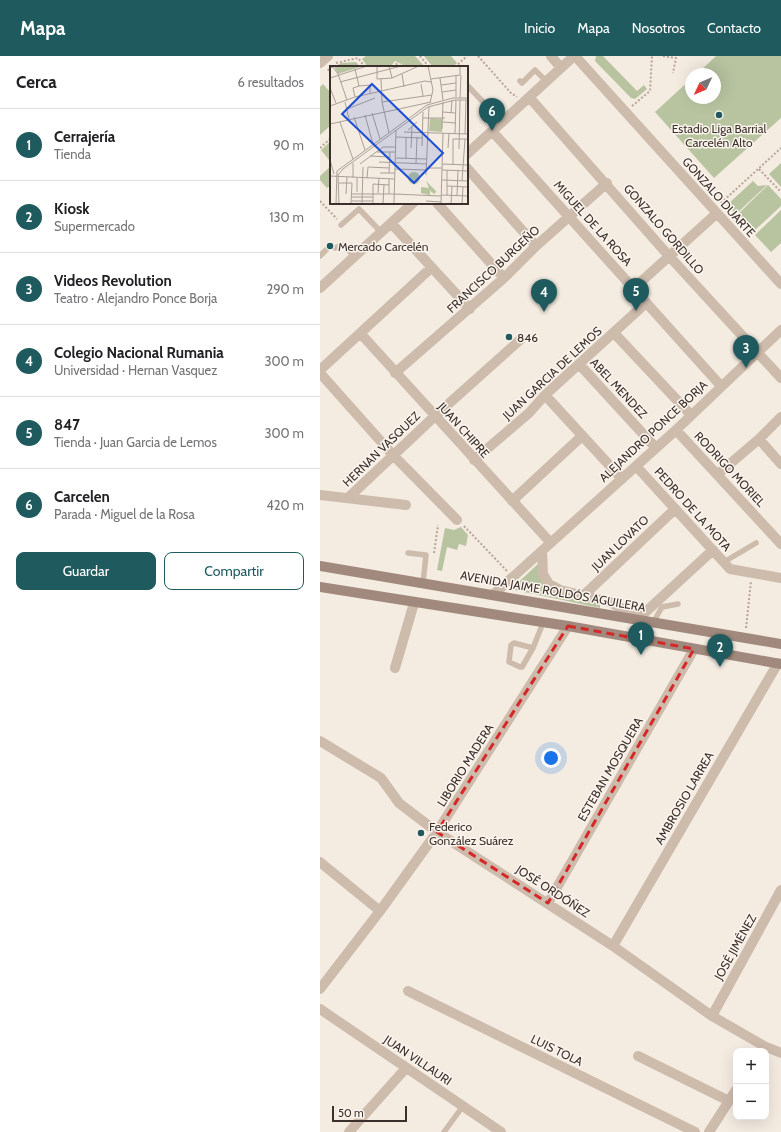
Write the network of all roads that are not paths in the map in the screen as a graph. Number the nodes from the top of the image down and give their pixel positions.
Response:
1 (328, 56) edge
2 (551, 56) edge
3 (574, 56) edge
4 (326, 68) edge
5 (561, 68) junction
6 (520, 81) dead end
7 (546, 81) junction
8 (468, 86) edge
9 (529, 97) junction
10 (502, 122) junction
11 (492, 131) junction
12 (468, 153) edge
13 (468, 169) edge
14 (607, 183) junction
15 (412, 204) edge
16 (438, 204) edge
17 (715, 212) junction
18 (570, 216) junction
19 (391, 223) junction
20 (342, 224) road end
21 (381, 232) junction
22 (536, 246) junction
23 (320, 256) edge
24 (354, 256) junction
25 (669, 256) junction
26 (431, 268) junction
27 (504, 278) junction
28 (781, 284) edge
29 (320, 288) edge
30 (634, 288) junction
31 (646, 303) junction
32 (470, 309) junction
33 (781, 330) edge
34 (614, 332) junction
35 (361, 334) junction
36 (521, 339) dead end
37 (757, 352) junction
38 (579, 364) junction
39 (320, 370) edge
40 (320, 373) edge
41 (396, 373) junction
42 (781, 378) edge
43 (721, 386) junction
44 (545, 395) junction
45 (691, 415) junction
46 (435, 416) junction
47 (781, 417) edge
48 (676, 430) junction
49 (582, 436) junction
50 (759, 439) junction
51 (656, 448) junction
52 (394, 455) junction
53 (474, 460) junction
54 (781, 464) edge
55 (636, 466) junction
56 (718, 474) junction
57 (622, 479) junction
58 (320, 495) edge
59 (348, 498) junction
60 (512, 501) junction
61 (406, 505) dead end
62 (675, 509) junction
63 (458, 520) road end
64 (550, 542) junction
65 (756, 543) dead end
66 (781, 544) edge
67 (713, 550) junction
68 (542, 551) junction
69 (408, 553) dead end
70 (727, 565) junction
71 (320, 566) edge
72 (781, 578) edge
73 (423, 583) junction
74 (320, 587) edge
75 (494, 594) junction
76 (583, 596) junction
77 (414, 603) junction
78 (678, 604) dead end
79 (639, 618) junction
80 (654, 621) junction
81 (543, 623) junction
82 (568, 626) junction
83 (781, 644) edge
84 (532, 648) junction
85 (694, 648) junction
86 (780, 663) edge
87 (395, 668) dead end
88 (320, 741) edge
89 (437, 832) junction
90 (320, 862) edge
91 (781, 890) edge
92 (548, 902) junction
93 (380, 911) junction
94 (613, 946) junction
95 (320, 989) edge
96 (408, 992) dead end
97 (320, 1009) edge
98 (712, 1016) junction
99 (761, 1048) edge
100 (769, 1050) edge
101 (781, 1053) edge
102 (638, 1056) dead end
103 (406, 1068) junction
104 (733, 1095) edge
105 (729, 1101) junction
106 (463, 1106) junction
107 (349, 1132) edge
108 (444, 1132) edge
109 (501, 1132) edge
110 (695, 1132) edge
111 (709, 1132) edge

1 - 4 street
2 - 5 street
3 - 5 street
3 - 17 street, GONZALO DUARTE
5 - 7 street
6 - 7 lane
7 - 9 street
8 - 10 lane
9 - 10 street
9 - 14 street, GONZALO GORDILLO
10 - 11 street
11 - 12 street
11 - 18 street, MIGUEL DE LA ROSA
13 - 22 street
14 - 18 street, FRANCISCO BURGEÑO
14 - 25 street, GONZALO GORDILLO
15 - 19 street
16 - 27 street
17 - 25 street
17 - 28 street, GONZALO DUARTE
18 - 22 street, FRANCISCO BURGEÑO
18 - 30 street, MIGUEL DE LA ROSA
19 - 21 street
19 - 26 street
20 - 21 lane
21 - 24 street
22 - 27 street, FRANCISCO BURGEÑO
23 - 24 lane
24 - 29 street
25 - 30 street
25 - 37 street, GONZALO GORDILLO
26 - 32 street
26 - 35 street
27 - 32 street, FRANCISCO BURGEÑO
30 - 31 street, MIGUEL DE LA ROSA
31 - 34 street, JUAN GARCIA DE LEMOS
31 - 43 street, MIGUEL DE LA ROSA
32 - 41 street, FRANCISCO BURGEÑO
33 - 37 street, ALEJANDRO PONCE BORJA
34 - 38 street, JUAN GARCIA DE LEMOS
34 - 45 street
35 - 39 street
35 - 41 street, JUAN CHIPRE
36 - 46 street, HERNAN VASQUEZ
37 - 42 street, GONZALO GORDILLO
37 - 43 street, ALEJANDRO PONCE BORJA
38 - 44 street, JUAN GARCIA DE LEMOS
38 - 51 street, ABEL MENDEZ
40 - 52 street
41 - 46 street, JUAN CHIPRE
43 - 45 street, ALEJANDRO PONCE BORJA
44 - 49 street
44 - 53 street, JUAN GARCIA DE LEMOS
45 - 48 street, ALEJANDRO PONCE BORJA
46 - 52 street, HERNAN VASQUEZ
46 - 53 street, JUAN CHIPRE
47 - 50 street
48 - 51 street, ALEJANDRO PONCE BORJA
48 - 56 street, RODRIGO MORIEL
49 - 57 street
49 - 60 street
50 - 54 street
50 - 56 street
51 - 55 street, ALEJANDRO PONCE BORJA
52 - 59 street, HERNAN VASQUEZ
52 - 63 street
53 - 60 street, JUAN CHIPRE
55 - 57 street, ALEJANDRO PONCE BORJA
55 - 62 street, PEDRO DE LA MOTA
56 - 66 street, RODRIGO MORIEL
57 - 64 street, ALEJANDRO PONCE BORJA
58 - 59 street
59 - 61 street
60 - 64 street, JUAN CHIPRE
62 - 67 street, PEDRO DE LA MOTA
62 - 76 street, JUAN LOVATO
64 - 68 street, ALEJANDRO PONCE BORJA
65 - 70 lane
67 - 70 street, PEDRO DE LA MOTA
67 - 79 street
68 - 75 street, ALEJANDRO PONCE BORJA
68 - 76 street
69 - 73 lane
70 - 72 street
71 - 73 street, AVENIDA JAIME ROLDÓS AGUILERA
73 - 75 street, AVENIDA JAIME ROLDÓS AGUILERA
74 - 77 street
75 - 79 street, AVENIDA JAIME ROLDÓS AGUILERA
76 - 79 street
77 - 81 street
77 - 87 street
78 - 80 lane
79 - 80 street, AVENIDA JAIME ROLDÓS AGUILERA
80 - 83 street, AVENIDA JAIME ROLDÓS AGUILERA
81 - 82 street
81 - 84 lane
82 - 85 street
82 - 89 street, LIBORIO MADERA
84 - 84 lane
85 - 86 street
85 - 92 street, ESTEBAN MOSQUERA
86 - 94 street, AMBROSIO LARREA
88 - 89 street, JOSÉ ORDÓÑEZ
89 - 92 street, JOSÉ ORDÓÑEZ
89 - 93 street, LIBORIO MADERA
90 - 93 street
91 - 98 street, JOSÉ JIMÉNEZ
92 - 94 street, JOSÉ ORDÓÑEZ
93 - 95 street, LIBORIO MADERA
94 - 98 street, JOSÉ ORDÓÑEZ
96 - 110 street, LUIS TOLA
97 - 103 street, JUAN VILLAURI
98 - 99 street, JOSÉ ORDÓÑEZ
100 - 101 street, JOSÉ ORDÓÑEZ
102 - 105 street
103 - 106 street, JUAN VILLAURI
103 - 107 street
104 - 105 street
105 - 111 street
106 - 108 lane
106 - 109 street, JUAN VILLAURI

